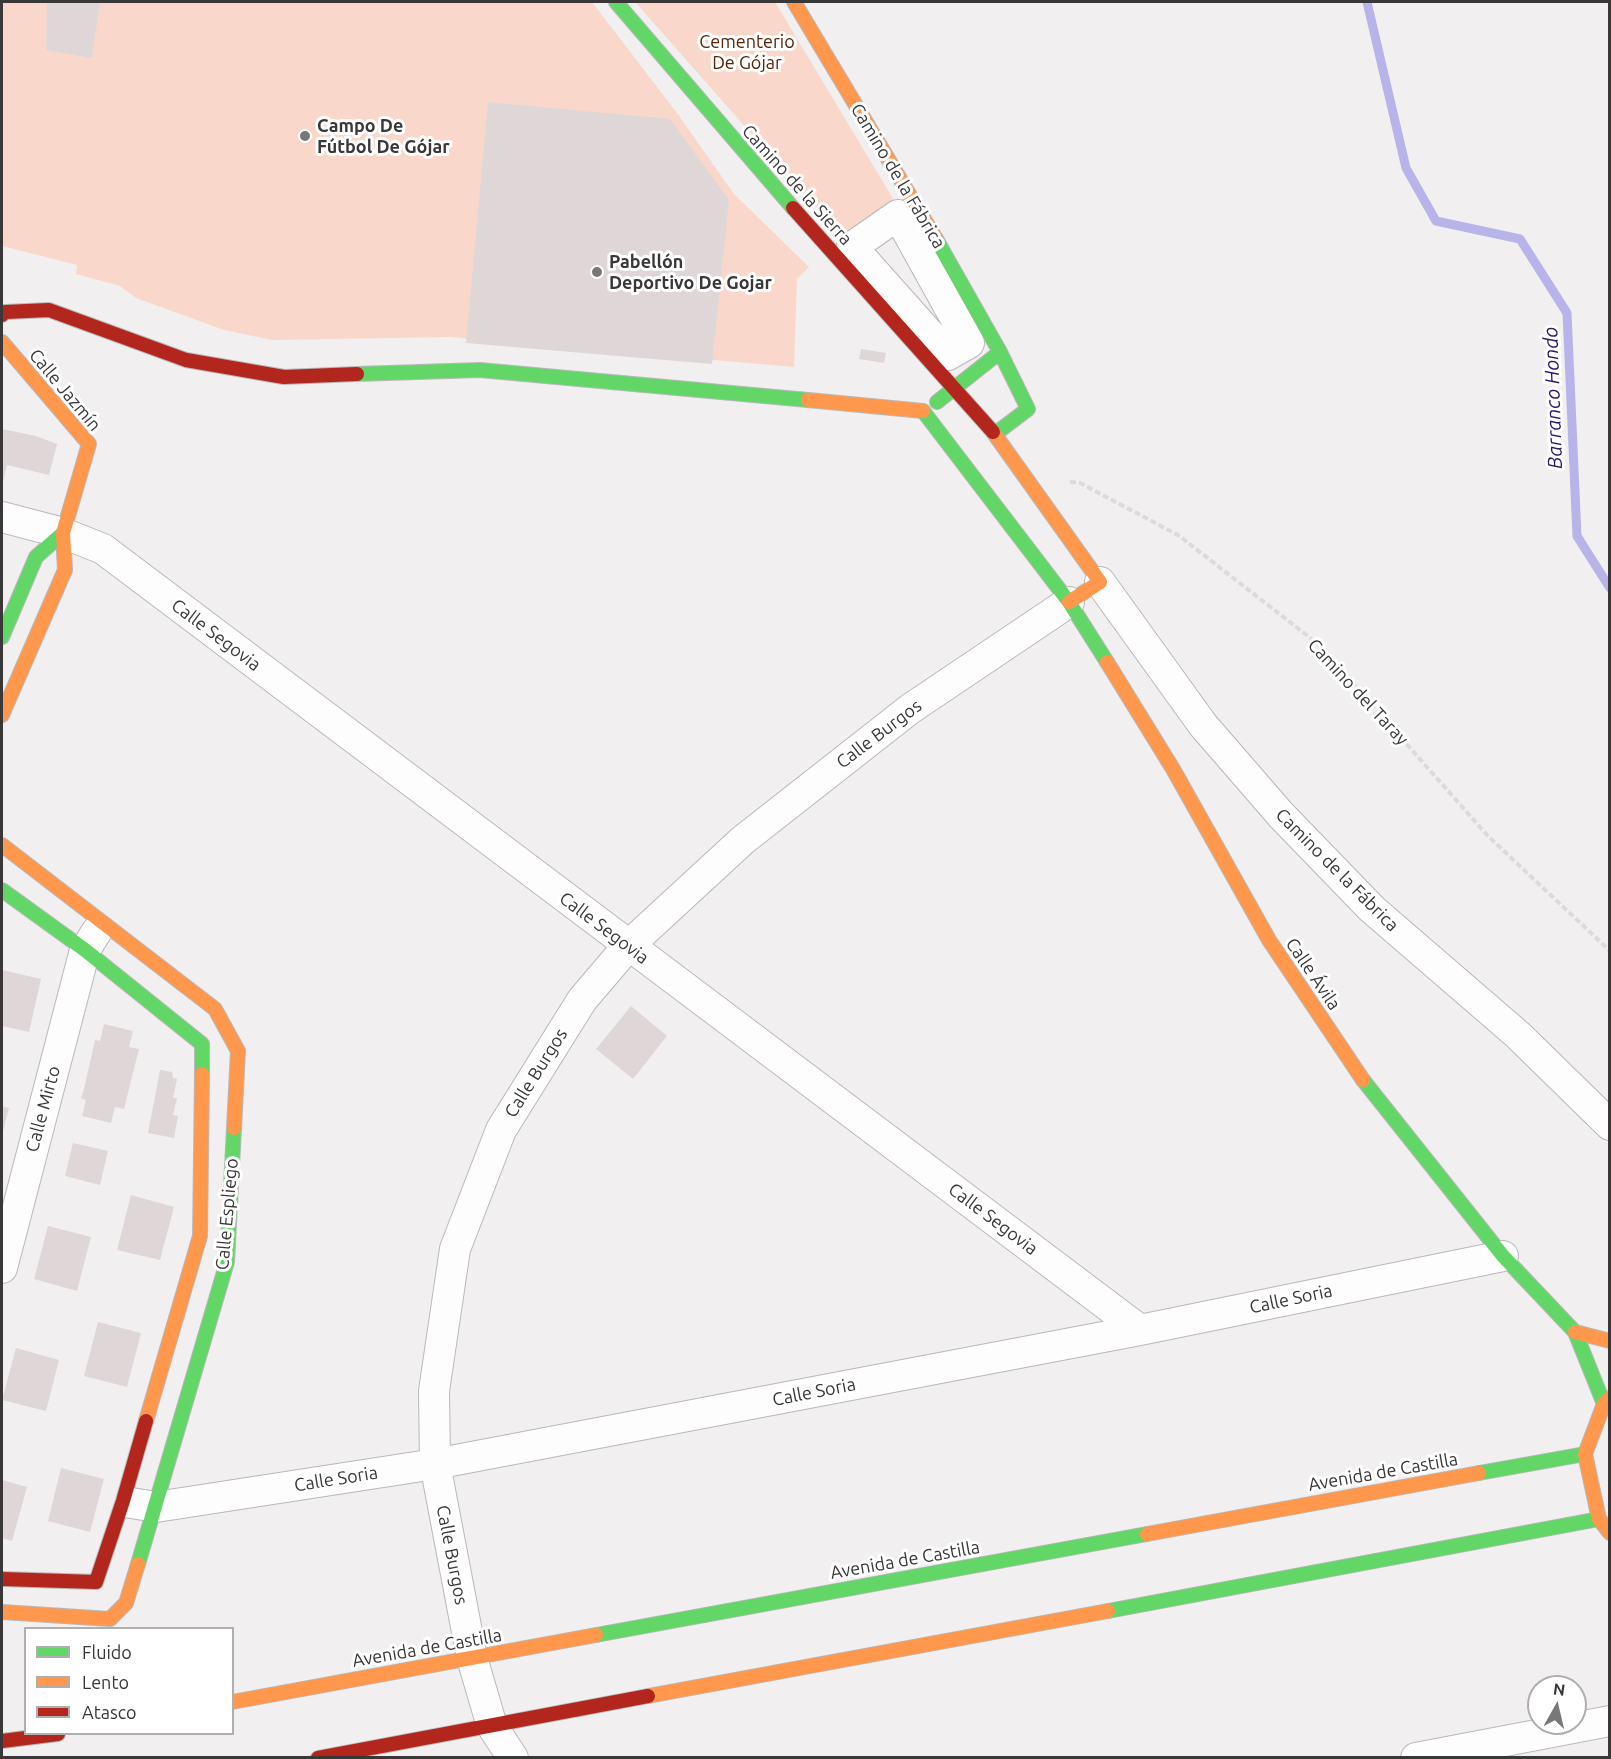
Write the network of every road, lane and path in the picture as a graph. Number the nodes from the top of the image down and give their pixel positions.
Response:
1 (616, 2) edge
2 (794, 2) edge
3 (2, 315) edge
4 (2, 342) edge
5 (1000, 352) junction
6 (954, 390) junction
7 (923, 411) junction
8 (994, 434) junction
9 (1036, 493) junction
10 (2, 517) edge
11 (63, 533) junction
12 (1100, 582) junction
13 (1069, 602) junction
14 (2, 637) edge
15 (2, 715) edge
16 (2, 845) edge
17 (2, 890) edge
18 (102, 922) junction
19 (628, 946) junction
20 (85, 950) junction
21 (1610, 951) edge
22 (1610, 1125) edge
23 (1503, 1256) junction
24 (2, 1268) edge
25 (1140, 1330) junction
26 (1575, 1332) junction
27 (1610, 1341) edge
28 (1607, 1401) edge
29 (1585, 1454) junction
30 (435, 1464) junction
31 (123, 1501) junction
32 (156, 1507) junction
33 (1599, 1519) junction
34 (1610, 1533) edge
35 (2, 1579) edge
36 (2, 1612) edge
37 (472, 1658) junction
38 (234, 1702) edge
39 (1610, 1721) edge
40 (492, 1726) junction
41 (50, 1735) edge
42 (2, 1741) edge
43 (318, 1758) edge
44 (513, 1758) edge
45 (1416, 1758) edge

1 - 6 street, Camino de la Sierra
2 - 5 street, Camino de la Fábrica
3 - 7 street
4 - 11 street, Calle Jazmín
5 - 6 street
5 - 8 street, Camino de la Fábrica
6 - 7 street
6 - 8 street, Camino de la Sierra
7 - 13 street
8 - 9 street, Camino de la Fábrica
9 - 12 street, Camino de la Fábrica
9 - 21 path, Camino del Taray
10 - 11 street, Calle Segovia
11 - 14 street
11 - 15 street, Calle Jazmín
11 - 19 street, Calle Segovia
12 - 13 street
12 - 22 street, Camino de la Fábrica
13 - 19 street, Calle Burgos
13 - 23 street, Calle Ávila
16 - 18 street, Calle Espliego
17 - 20 street, Calle Espliego
18 - 20 street
18 - 32 street, Calle Espliego
19 - 25 street, Calle Segovia
19 - 30 street, Calle Burgos
20 - 24 street, Calle Mirto
20 - 31 street, Calle Espliego
23 - 25 street, Calle Soria
23 - 26 street, Calle Ávila
25 - 30 street, Calle Soria
26 - 27 street
26 - 28 street, Calle Ávila
28 - 29 street
29 - 33 street
29 - 37 street, Avenida de Castilla
30 - 32 street, Calle Soria
30 - 37 street, Calle Burgos
31 - 32 street, Calle Soria
31 - 35 street, Calle Espliego
32 - 36 street, Calle Espliego
33 - 34 street
33 - 40 street
37 - 38 street, Avenida de Castilla
37 - 40 street, Calle Burgos
39 - 45 street
40 - 43 street
40 - 44 street, Calle Burgos
41 - 42 street

